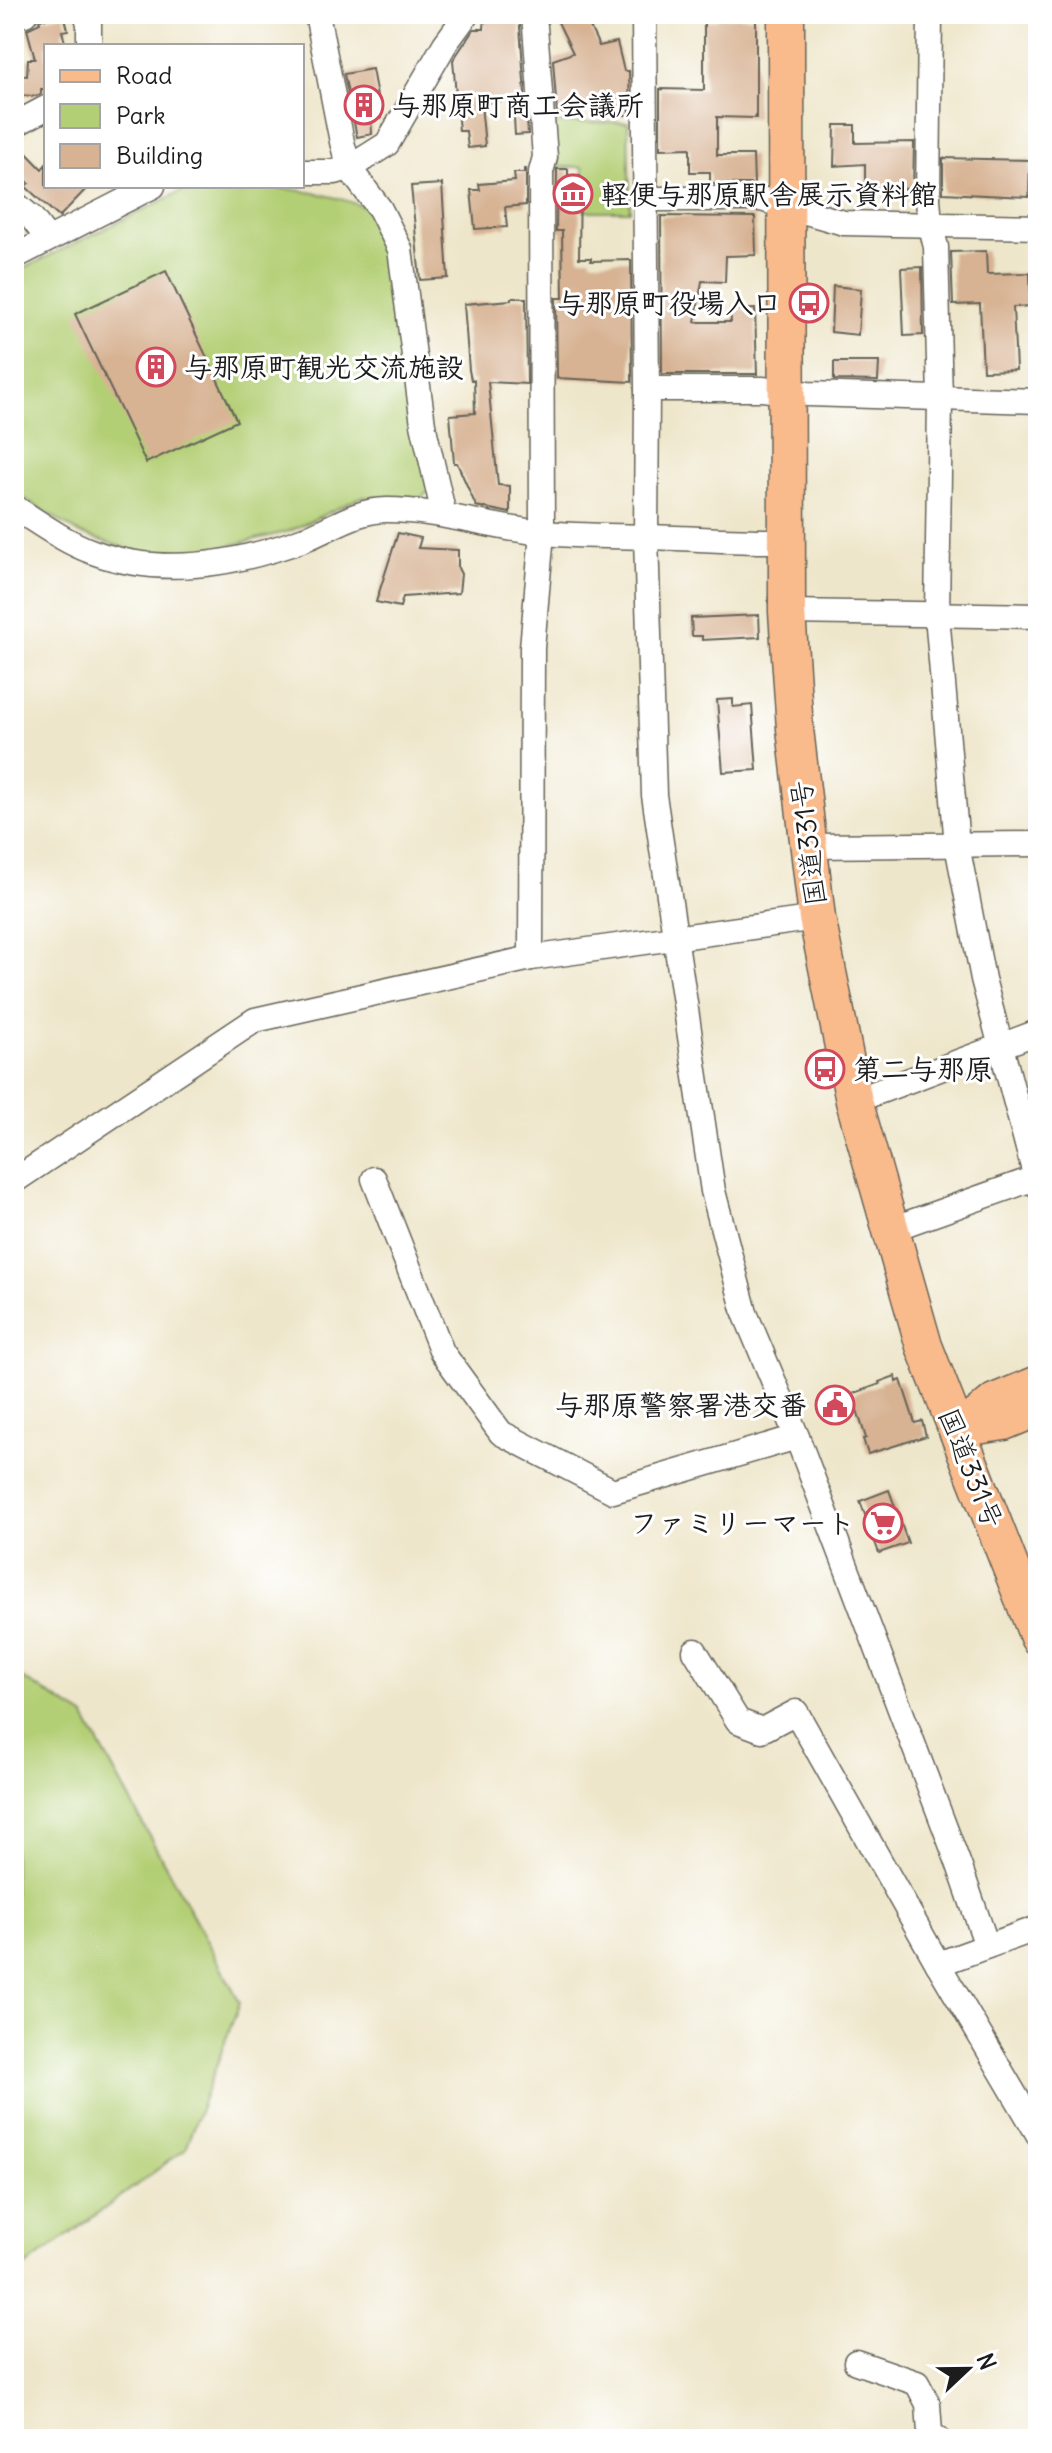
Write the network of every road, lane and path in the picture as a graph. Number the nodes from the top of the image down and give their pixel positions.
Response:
1 (25, 14) edge
2 (86, 14) edge
3 (317, 14) edge
4 (467, 14) edge
5 (534, 14) edge
6 (644, 14) edge
7 (786, 14) edge
8 (930, 14) edge
9 (14, 16) edge
10 (89, 44) edge
11 (44, 109) edge
12 (14, 125) edge
13 (349, 168) junction
14 (304, 172) edge
15 (149, 188) edge
16 (645, 199) junction
17 (14, 203) edge
18 (785, 205) junction
19 (930, 223) junction
20 (1038, 227) edge
21 (48, 239) junction
22 (14, 257) edge
23 (647, 389) junction
24 (785, 393) junction
25 (940, 399) junction
26 (1038, 401) edge
27 (14, 507) edge
28 (444, 515) junction
29 (542, 533) junction
30 (646, 537) junction
31 (786, 541) junction
32 (787, 612) junction
33 (937, 615) junction
34 (1038, 616) edge
35 (1038, 844) edge
36 (957, 845) junction
37 (808, 846) junction
38 (817, 918) junction
39 (675, 937) junction
40 (531, 958) junction
41 (1038, 1032) edge
42 (1001, 1047) junction
43 (854, 1101) junction
44 (374, 1179) dead end
45 (1037, 1180) edge
46 (14, 1181) edge
47 (889, 1230) junction
48 (1038, 1382) edge
49 (1038, 1410) edge
50 (957, 1431) junction
51 (797, 1437) junction
52 (1038, 1637) edge
53 (695, 1651) dead end
54 (1038, 1928) edge
55 (987, 1946) junction
56 (938, 1964) junction
57 (1038, 2134) edge
58 (856, 2362) dead end
59 (938, 2439) edge

1 - 9 street
2 - 10 street
3 - 13 street
4 - 13 street
5 - 29 street
6 - 16 street
7 - 18 highway, 国道331号
8 - 19 street
11 - 12 street
13 - 14 street
13 - 28 street
15 - 21 street
16 - 18 street
16 - 23 street
17 - 21 street
18 - 19 street
18 - 24 highway, 国道331号
19 - 20 street
19 - 25 street
21 - 22 street
23 - 24 street
23 - 30 street
24 - 25 street
24 - 31 highway, 国道331号
25 - 26 street
25 - 33 street
27 - 28 street
28 - 29 street
29 - 30 street
29 - 40 street
30 - 31 street
30 - 39 street
31 - 32 highway, 国道331号
32 - 33 street
32 - 37 highway, 国道331号
33 - 34 street
33 - 36 street
35 - 36 street
36 - 37 street
36 - 42 street
37 - 38 highway, 国道331号
38 - 39 street
38 - 43 highway, 国道331号
39 - 40 street
39 - 51 street
40 - 46 street
41 - 42 street
42 - 43 street
42 - 45 street
43 - 47 highway, 国道331号
44 - 51 street
45 - 47 street
47 - 50 highway, 国道331号
48 - 50 main road
49 - 50 main road
50 - 52 highway, 国道331号
51 - 55 street
53 - 56 street
54 - 55 street
55 - 56 street
56 - 57 street
58 - 59 street

